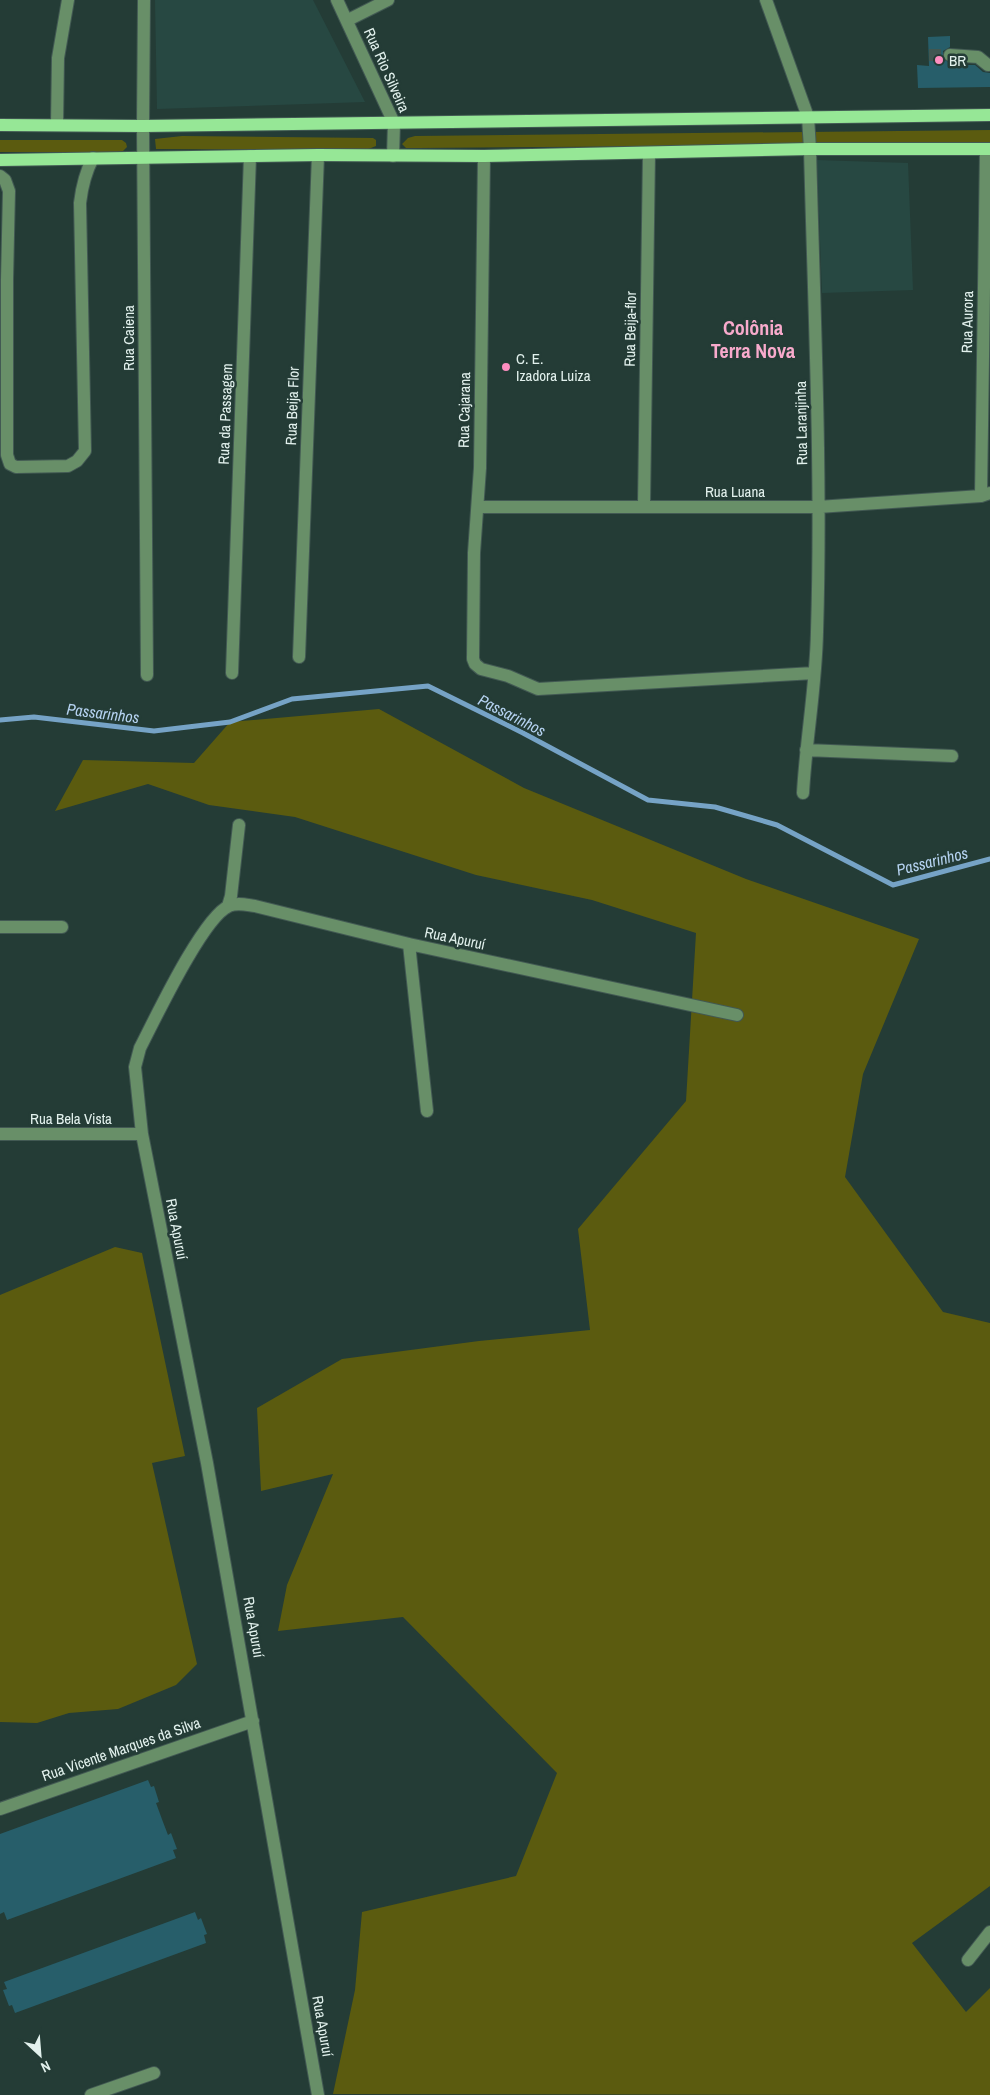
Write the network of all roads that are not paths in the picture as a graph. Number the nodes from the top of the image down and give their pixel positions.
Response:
1 (68, 0) edge
2 (144, 0) edge
3 (337, 0) edge
4 (388, 0) edge
5 (766, 0) edge
6 (348, 20) junction
7 (950, 55) tunnel mouth
8 (988, 65) dead end
9 (990, 115) edge
10 (808, 117) junction
11 (394, 123) junction
12 (0, 124) edge
13 (57, 125) junction
14 (143, 126) junction
15 (810, 149) junction
16 (988, 149) edge
17 (649, 153) junction
18 (318, 155) junction
19 (250, 156) junction
20 (394, 156) junction
21 (484, 156) junction
22 (144, 157) junction
23 (93, 158) junction
24 (0, 160) edge
25 (0, 176) edge
26 (987, 259) edge
27 (986, 494) edge
28 (644, 506) junction
29 (478, 507) junction
30 (818, 507) junction
31 (299, 657) dead end
32 (232, 673) dead end
33 (814, 673) junction
34 (147, 675) dead end
35 (806, 750) junction
36 (952, 756) dead end
37 (804, 793) dead end
38 (239, 825) dead end
39 (228, 906) junction
40 (62, 926) dead end
41 (0, 927) edge
42 (409, 944) junction
43 (737, 1015) dead end
44 (428, 1111) dead end
45 (0, 1134) edge
46 (142, 1134) junction
47 (254, 1720) junction
48 (0, 1809) edge
49 (990, 1932) edge
50 (968, 1960) dead end
51 (154, 2073) dead end
52 (91, 2095) edge
53 (318, 2095) edge

1 - 13 street
2 - 14 street, Rua Caiena
3 - 6 street, Rua Rio Silveira
4 - 6 street
5 - 10 street, Rua Laranjinha
6 - 11 street, Rua Rio Silveira
7 - 8 street
9 - 10 main road
10 - 11 main road
10 - 15 street, Rua Laranjinha
11 - 14 main road
11 - 20 street, Rua Rio Silveira
12 - 13 main road
13 - 14 main road
14 - 22 street, Rua Caiena
15 - 16 main road
15 - 17 main road
15 - 30 street, Rua Laranjinha
16 - 26 street, Rua Aurora
17 - 21 main road
17 - 28 street, Rua Beija-flor
18 - 19 main road
18 - 20 main road
18 - 31 street, Rua Beija Flor
19 - 22 main road
19 - 32 street, Rua da Passagem
20 - 21 main road
21 - 29 street, Rua Cajarana
22 - 23 main road
22 - 34 street, Rua Caiena
23 - 24 main road
23 - 25 street
26 - 27 street, Rua Aurora
27 - 30 street, Rua Luana
28 - 29 street, Rua Luana
28 - 30 street, Rua Luana
29 - 33 street, Rua Cajarana
30 - 33 street, Rua Laranjinha
33 - 35 street, Rua Laranjinha
35 - 36 street
35 - 37 street, Rua Laranjinha
38 - 39 street
39 - 42 street, Rua Apuruí
39 - 46 street, Rua Apuruí
40 - 41 street
42 - 43 street, Rua Apuruí
42 - 44 street
45 - 46 street, Rua Bela Vista
46 - 47 street, Rua Apuruí
47 - 48 street, Rua Vicente Marques da Silva
47 - 53 street, Rua Apuruí
49 - 50 street
51 - 52 street

